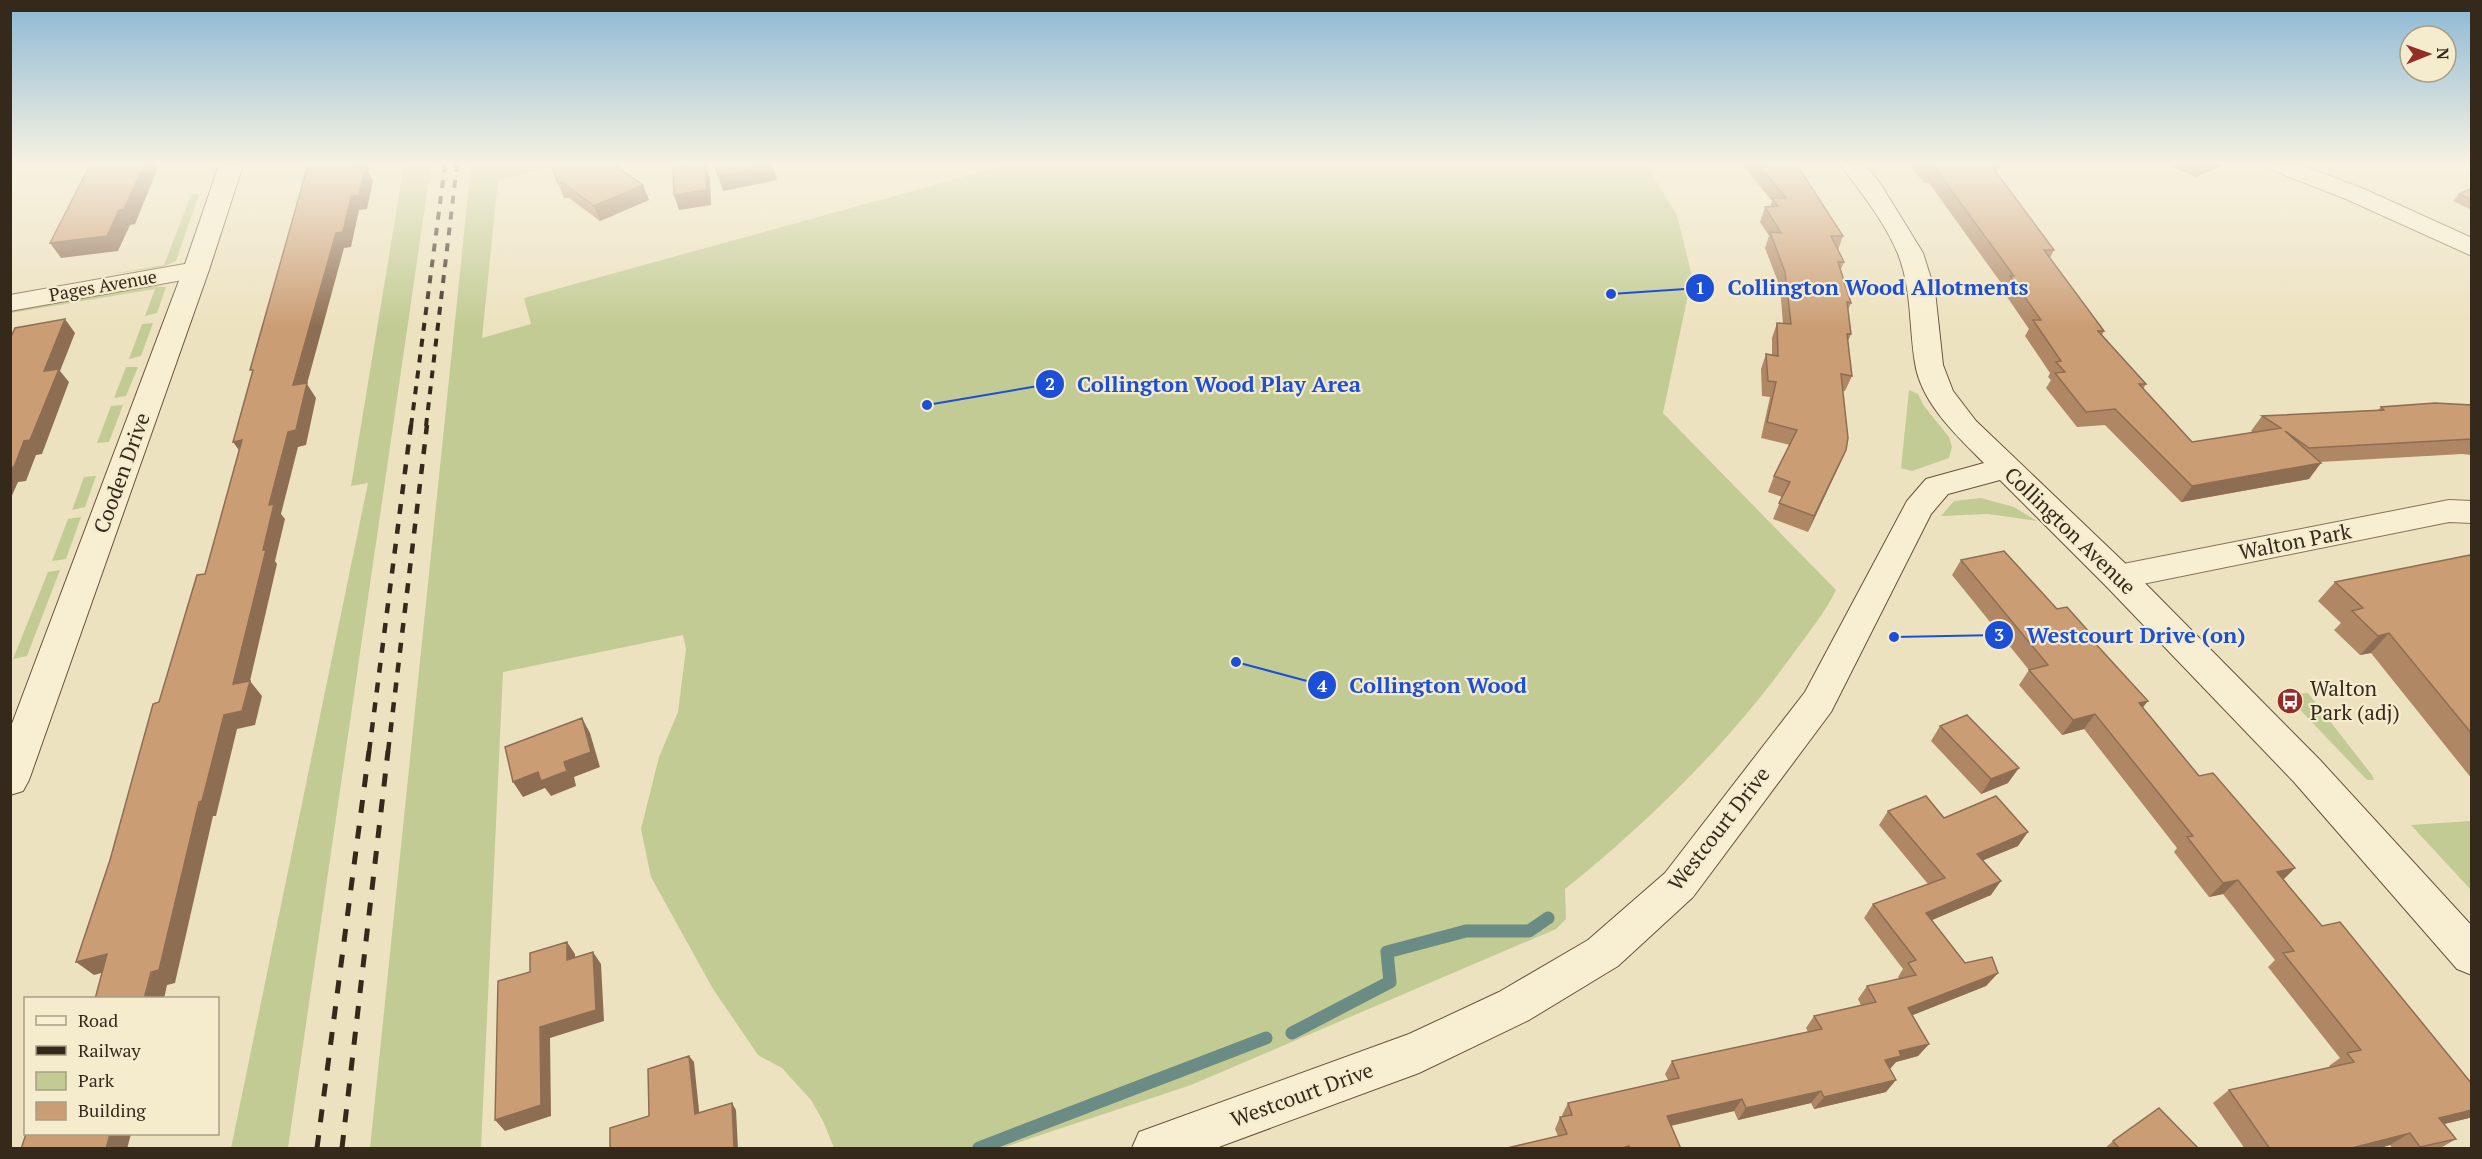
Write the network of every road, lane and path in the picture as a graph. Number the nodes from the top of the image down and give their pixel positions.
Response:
1 (213, 219) edge
2 (1890, 219) edge
3 (2409, 219) edge
4 (2472, 248) edge
5 (196, 270) junction
6 (10, 303) edge
7 (2007, 468) junction
8 (2472, 512) edge
9 (2118, 577) junction
10 (10, 780) edge
11 (2472, 956) edge
12 (1155, 1149) edge

1 - 5 street, Cooden Drive
2 - 7 street, Collington Avenue
3 - 4 street
5 - 6 street, Pages Avenue
5 - 10 street, Cooden Drive
7 - 9 street, Collington Avenue
7 - 12 street, Westcourt Drive
8 - 9 street, Walton Park
9 - 11 street, Collington Avenue

